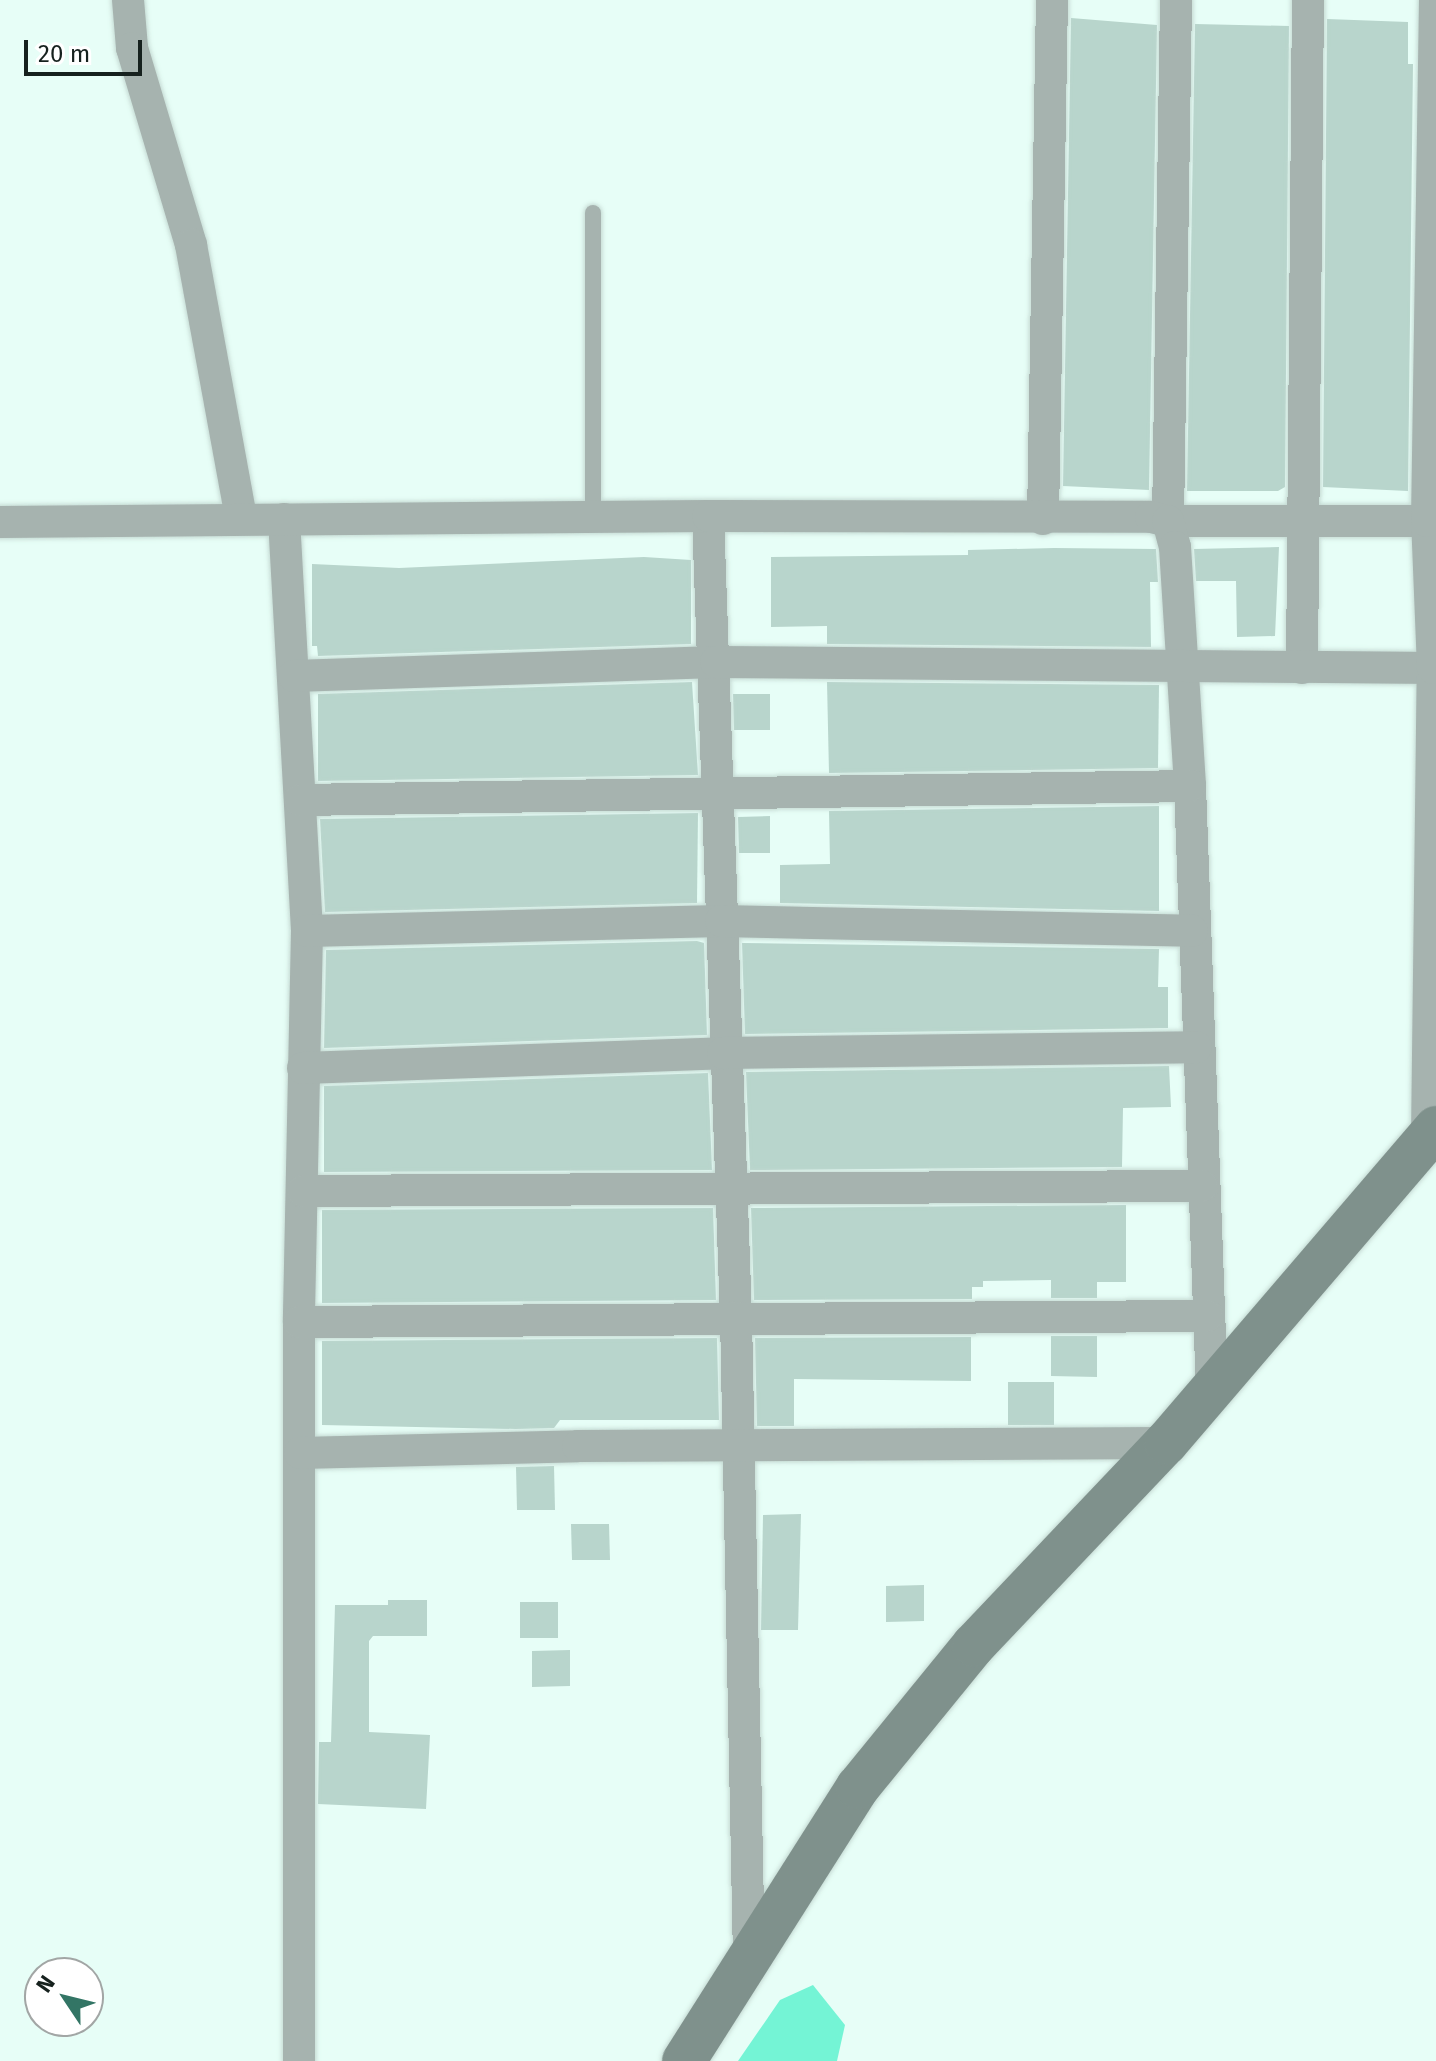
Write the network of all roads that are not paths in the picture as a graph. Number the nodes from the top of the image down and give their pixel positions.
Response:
1 (128, 0) edge
2 (1052, 0) edge
3 (1176, 0) edge
4 (1308, 0) edge
5 (1435, 0) edge
6 (593, 213) dead end
7 (708, 516) junction
8 (241, 518) junction
9 (593, 518) junction
10 (284, 519) junction
11 (1043, 519) junction
12 (1168, 521) junction
13 (1431, 521) edge
14 (0, 522) edge
15 (1303, 523) junction
16 (716, 662) junction
17 (1180, 667) junction
18 (1302, 668) junction
19 (1434, 668) edge
20 (294, 676) junction
21 (1190, 786) junction
22 (717, 791) junction
23 (300, 800) junction
24 (721, 921) junction
25 (307, 931) junction
26 (1192, 931) junction
27 (1196, 1047) junction
28 (723, 1053) junction
29 (303, 1068) junction
30 (1432, 1133) edge
31 (1202, 1186) junction
32 (731, 1187) junction
33 (303, 1191) junction
34 (1207, 1316) junction
35 (736, 1317) junction
36 (299, 1322) junction
37 (1212, 1391) junction
38 (1166, 1443) junction
39 (737, 1445) junction
40 (300, 1453) junction
41 (749, 1958) junction
42 (299, 2061) edge
43 (684, 2061) edge

1 - 8 street
2 - 11 street
3 - 12 street
4 - 15 street
5 - 13 street
6 - 9 lane
7 - 9 street
7 - 11 street
7 - 16 street
8 - 10 street
8 - 14 street
9 - 10 street
10 - 20 street
11 - 12 street
12 - 15 street
12 - 17 street
13 - 15 street
13 - 19 street
15 - 18 street
16 - 17 street
16 - 20 street
16 - 22 street
17 - 18 street
17 - 21 street
18 - 19 street
19 - 30 street
20 - 23 street
21 - 22 street
21 - 26 street
22 - 23 street
22 - 24 street
23 - 25 street
24 - 25 street
24 - 26 street
24 - 28 street
25 - 29 street
26 - 27 street
27 - 28 street
27 - 31 street
28 - 29 street
28 - 32 street
29 - 33 street
30 - 37 main road
31 - 32 street
31 - 34 street
32 - 33 street
32 - 35 street
33 - 36 street
34 - 35 street
34 - 37 street
35 - 36 street
35 - 39 street
36 - 40 street
37 - 38 main road
38 - 39 street
38 - 41 main road
39 - 40 street
39 - 41 street
40 - 42 street
41 - 43 main road

